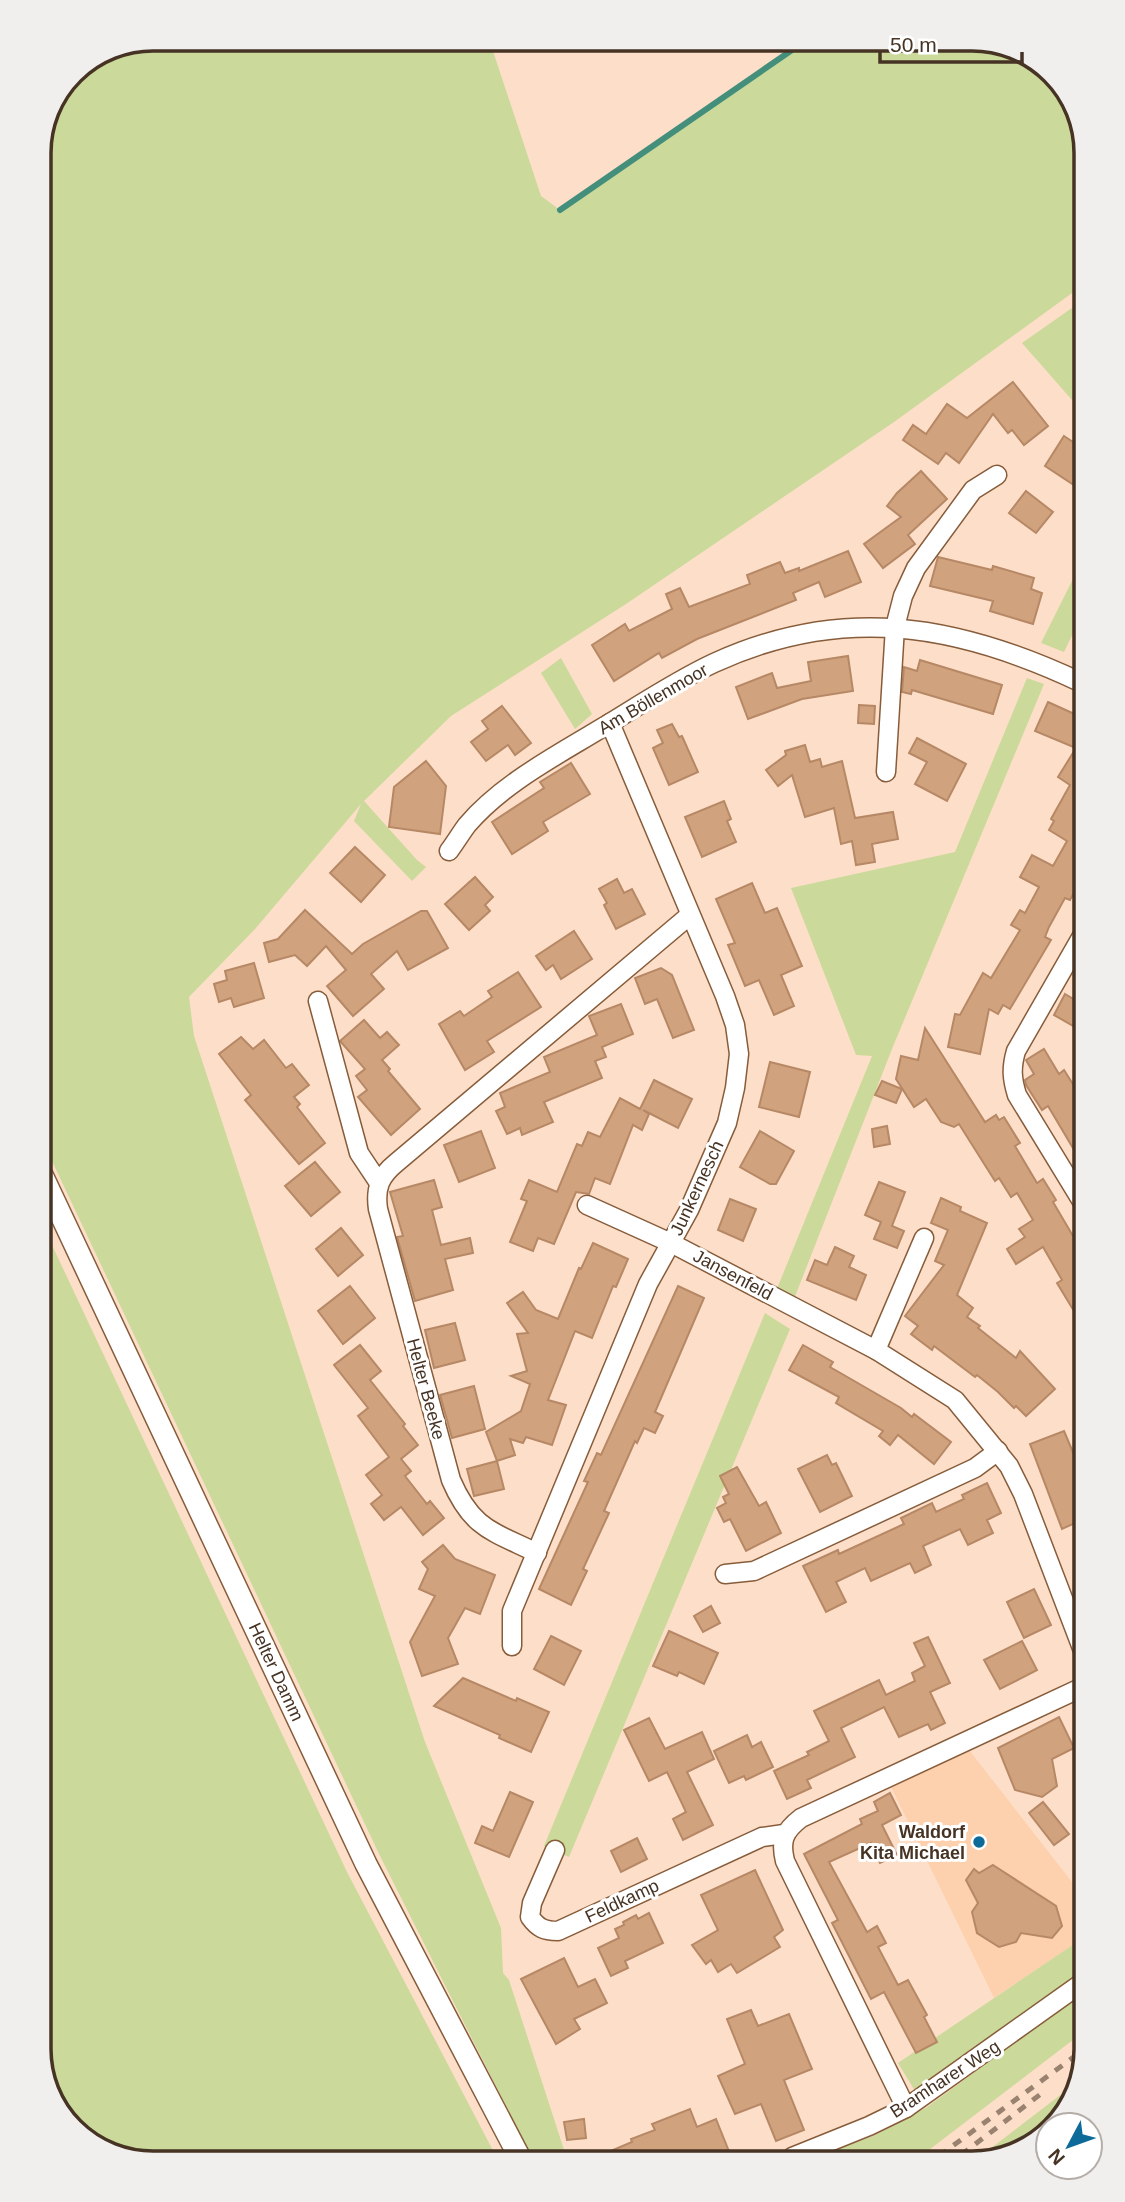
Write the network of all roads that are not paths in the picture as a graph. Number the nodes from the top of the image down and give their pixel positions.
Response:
1 (997, 475) dead end
2 (895, 627) junction
3 (1074, 679) edge
4 (610, 723) junction
5 (886, 772) dead end
6 (449, 851) dead end
7 (690, 915) junction
8 (1074, 950) edge
9 (318, 1001) dead end
10 (379, 1183) junction
11 (1074, 1188) edge
12 (51, 1194) edge
13 (587, 1205) dead end
14 (924, 1238) dead end
15 (671, 1243) junction
16 (876, 1350) junction
17 (998, 1451) junction
18 (537, 1553) junction
19 (725, 1574) dead end
20 (1074, 1627) edge
21 (512, 1646) dead end
22 (1074, 1691) edge
23 (784, 1834) junction
24 (555, 1850) dead end
25 (1074, 1989) edge
26 (906, 2108) junction
27 (515, 2151) edge
28 (807, 2151) edge

1 - 2 street
2 - 3 street, Am Böllenmoor
2 - 4 street, Am Böllenmoor
2 - 5 street
4 - 6 street, Am Böllenmoor
4 - 7 street, Junkernesch
7 - 10 street
7 - 15 street, Junkernesch
8 - 11 street
9 - 10 street
10 - 18 street, Helter Beeke
12 - 27 street, Helter Damm
13 - 15 street, Jansenfeld
14 - 16 street
15 - 16 street, Jansenfeld
15 - 18 street, Junkernesch
16 - 17 street, Jansenfeld
17 - 19 street
17 - 20 street, Jansenfeld
18 - 21 street, Junkernesch
22 - 23 street, Feldkamp
23 - 24 street, Feldkamp
23 - 26 street
25 - 26 street, Bramharer Weg
26 - 28 street, Bramharer Weg

